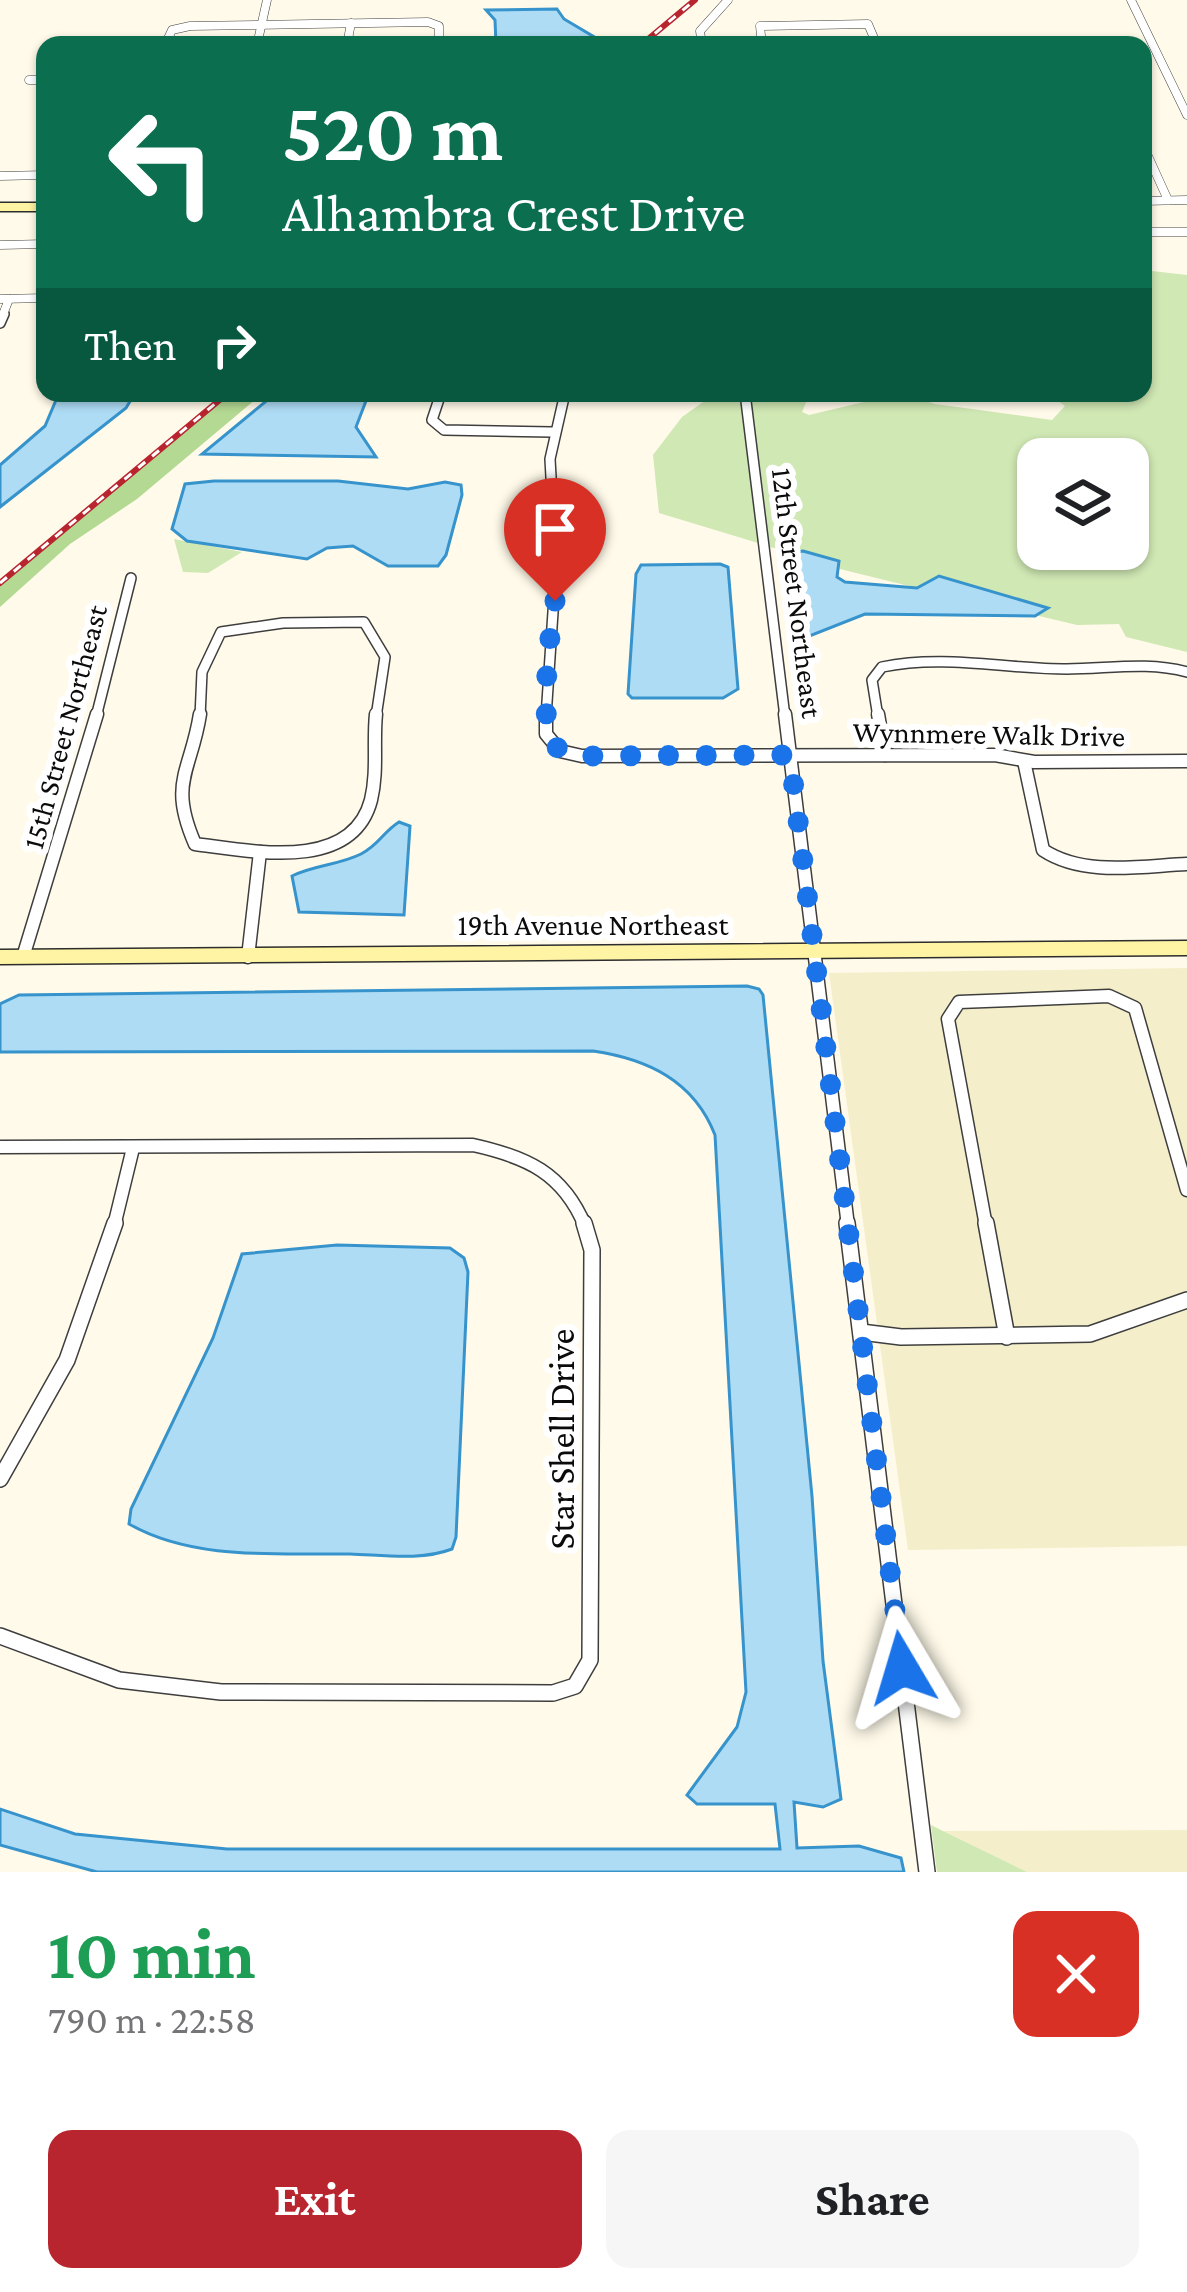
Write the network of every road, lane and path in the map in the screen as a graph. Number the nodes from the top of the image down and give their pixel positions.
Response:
1 (267, 0) edge
2 (728, 0) edge
3 (1131, 0) edge
4 (262, 23) junction
5 (351, 23) junction
6 (167, 36) edge
7 (258, 36) edge
8 (349, 36) edge
9 (438, 36) edge
10 (701, 36) edge
11 (761, 36) edge
12 (873, 36) edge
13 (1149, 36) edge
14 (1152, 43) edge
15 (29, 80) dead end
16 (36, 80) edge
17 (1172, 83) junction
18 (1187, 83) edge
19 (1187, 115) edge
20 (1152, 165) edge
21 (36, 175) edge
22 (0, 176) edge
23 (1168, 200) junction
24 (1184, 200) edge
25 (1152, 201) edge
26 (0, 207) edge
27 (36, 207) edge
28 (1187, 214) edge
29 (1152, 232) edge
30 (1187, 232) edge
31 (36, 244) edge
32 (0, 245) edge
33 (36, 298) edge
34 (4, 299) edge
35 (0, 323) edge
36 (438, 402) edge
37 (562, 402) edge
38 (746, 402) edge
39 (552, 432) junction
40 (131, 578) dead end
41 (1187, 672) edge
42 (790, 755) junction
43 (885, 755) junction
44 (1024, 761) junction
45 (1187, 761) edge
46 (260, 852) junction
47 (1187, 864) edge
48 (1187, 948) edge
49 (815, 952) junction
50 (0, 957) edge
51 (23, 957) junction
52 (248, 957) junction
53 (0, 1148) edge
54 (133, 1148) junction
55 (1187, 1190) edge
56 (1187, 1300) edge
57 (861, 1332) junction
58 (1007, 1337) junction
59 (0, 1479) edge
60 (0, 1636) edge
61 (927, 1872) edge

1 - 4 street
2 - 10 street
3 - 13 street
4 - 5 street
4 - 6 street
4 - 7 street
5 - 8 street
5 - 9 street
11 - 12 street
14 - 17 street
15 - 16 street
17 - 18 street
17 - 19 street
20 - 23 street
21 - 22 street
23 - 24 street
23 - 25 street
24 - 28 street
26 - 27 street
29 - 30 street
31 - 32 street
33 - 34 street
34 - 35 street
36 - 39 street
37 - 39 street
38 - 42 street, 12th Street Northeast
39 - 42 street, Wynnmere Walk Drive
40 - 51 street, 15th Street Northeast
41 - 43 street
42 - 43 street, Wynnmere Walk Drive
42 - 49 street, 12th Street Northeast
43 - 44 street, Wynnmere Walk Drive
44 - 45 street, Wynnmere Walk Drive
44 - 47 street
46 - 46 street
46 - 52 street
48 - 49 street, 19th Avenue Northeast
49 - 52 street, 19th Avenue Northeast
49 - 57 street, 12th Street Northeast
50 - 51 street, 19th Avenue Northeast
51 - 52 street, 19th Avenue Northeast
53 - 54 street, Star Shell Drive
54 - 59 street
54 - 60 street, Star Shell Drive
55 - 58 street
56 - 58 street
57 - 58 street
57 - 61 street, 12th Street Northeast

